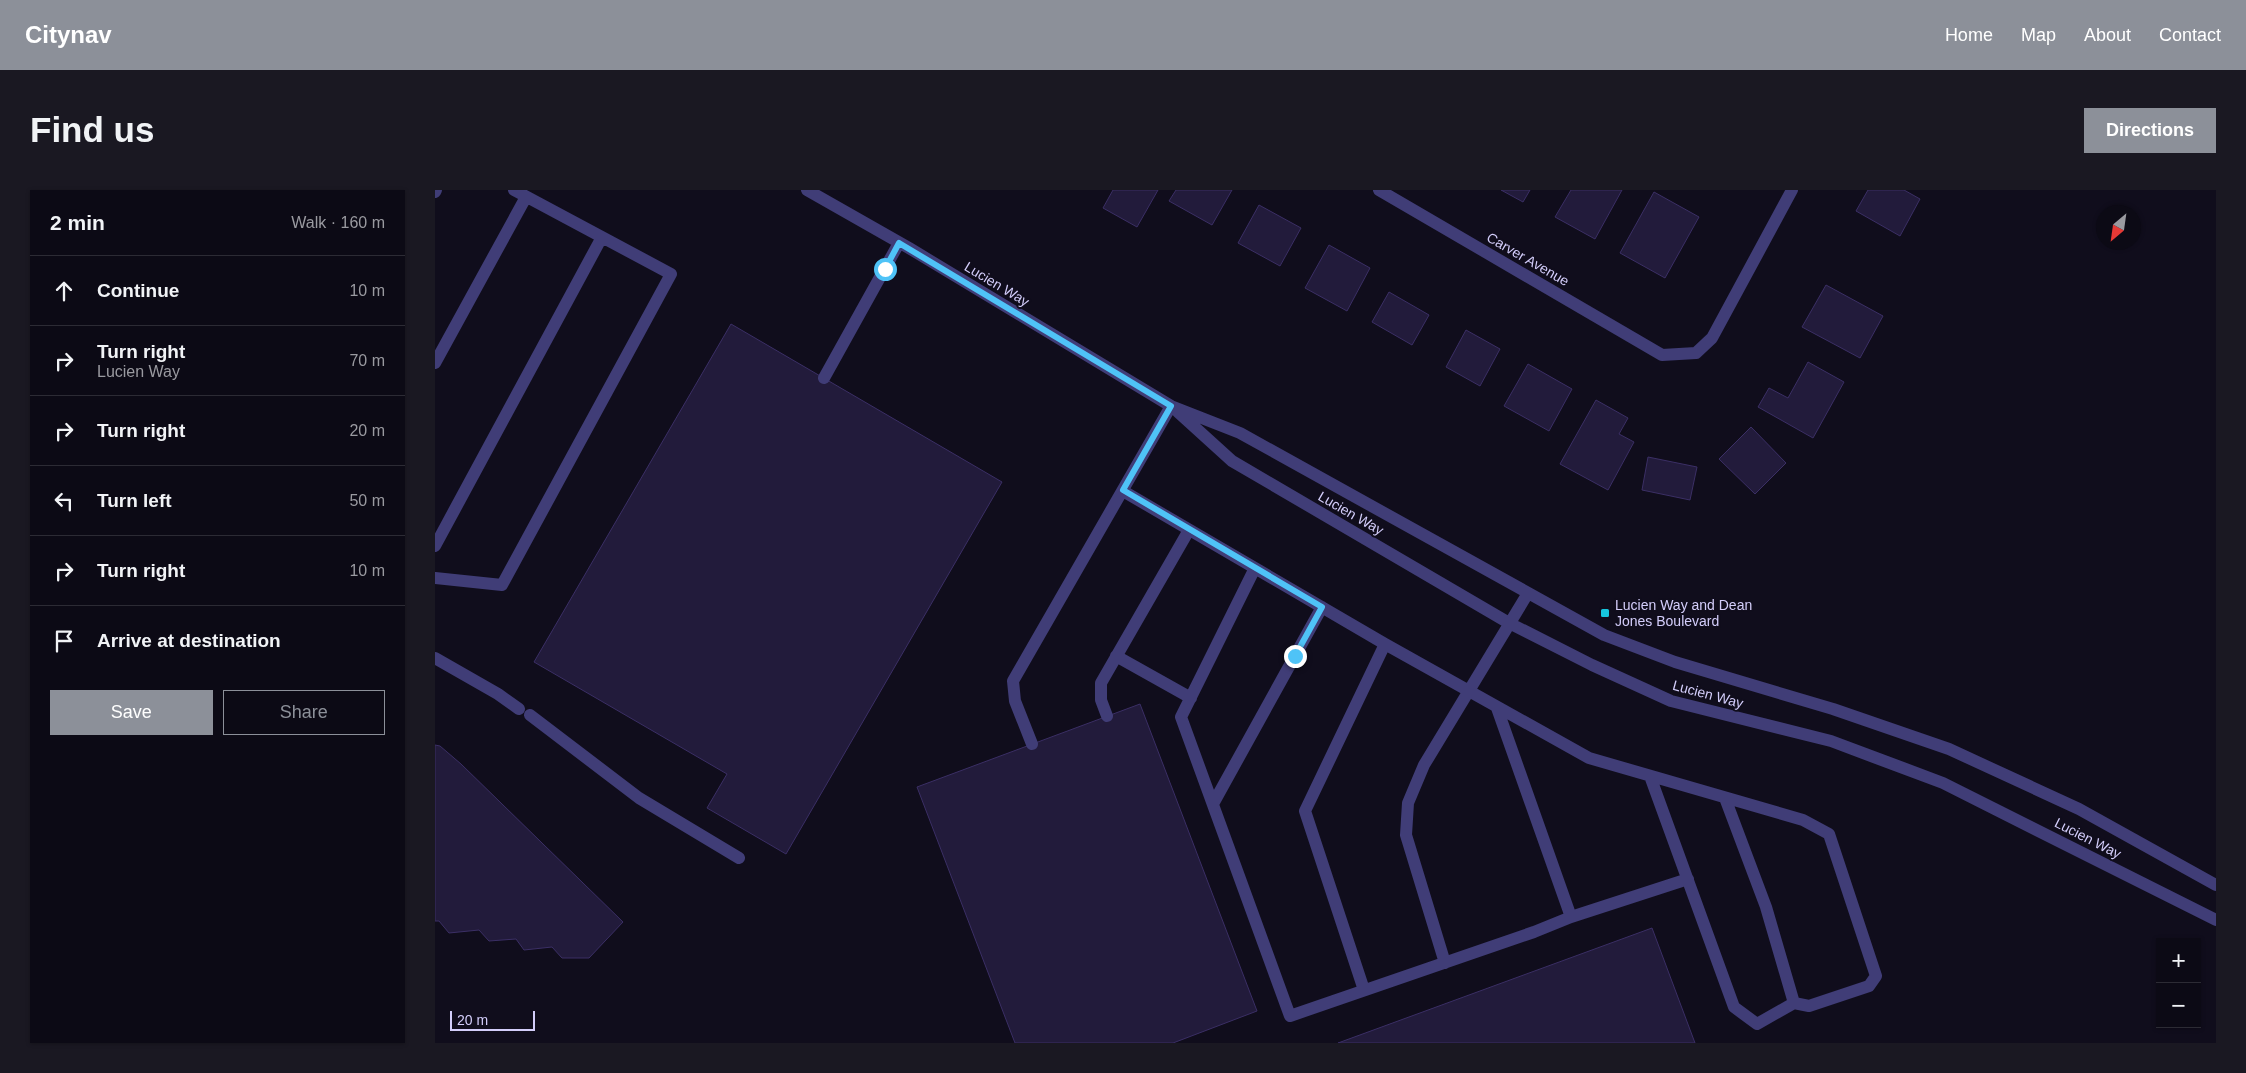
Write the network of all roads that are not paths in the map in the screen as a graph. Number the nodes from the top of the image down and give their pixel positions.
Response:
1 (514, 190) edge
2 (807, 190) edge
3 (1379, 190) edge
4 (1792, 190) edge
5 (1401, 196) edge
6 (526, 197) junction
7 (602, 237) junction
8 (899, 243) junction
9 (435, 363) edge
10 (824, 378) dead end
11 (1171, 406) junction
12 (1123, 490) junction
13 (1189, 530) junction
14 (435, 546) edge
15 (1255, 568) junction
16 (435, 578) edge
17 (1528, 593) junction
18 (1322, 607) junction
19 (1509, 623) junction
20 (1385, 644) junction
21 (1116, 656) junction
22 (435, 658) edge
23 (1467, 691) junction
24 (1191, 698) junction
25 (1497, 708) junction
26 (1107, 716) dead end
27 (1032, 744) dead end
28 (1651, 776) junction
29 (1725, 798) junction
30 (1213, 804) junction
31 (739, 858) dead end
32 (1687, 879) junction
33 (2216, 885) edge
34 (1571, 917) junction
35 (2216, 920) edge
36 (1445, 963) junction
37 (1364, 990) junction
38 (1794, 1003) junction

1 - 6 street
2 - 8 street, Lucien Way
3 - 5 street, Carver Avenue
4 - 5 street, Carver Avenue
6 - 7 street
6 - 9 street
7 - 14 street
7 - 16 street
8 - 10 street
8 - 11 street, Lucien Way
11 - 12 street
11 - 17 street, Lucien Way
11 - 19 street, Lucien Way
12 - 13 street
12 - 27 street
13 - 15 street
13 - 21 street
15 - 18 street
15 - 24 street
17 - 19 street
17 - 33 street, Lucien Way
18 - 20 street
18 - 30 street
19 - 23 street
19 - 35 street, Lucien Way
20 - 23 street
20 - 37 street
21 - 24 street
21 - 26 street
22 - 31 street
23 - 25 street
23 - 36 street
24 - 30 street
25 - 28 street
25 - 34 street
28 - 29 street
28 - 32 street
29 - 38 street
29 - 38 street
30 - 37 street
32 - 34 street
32 - 38 street
34 - 36 street
36 - 37 street

